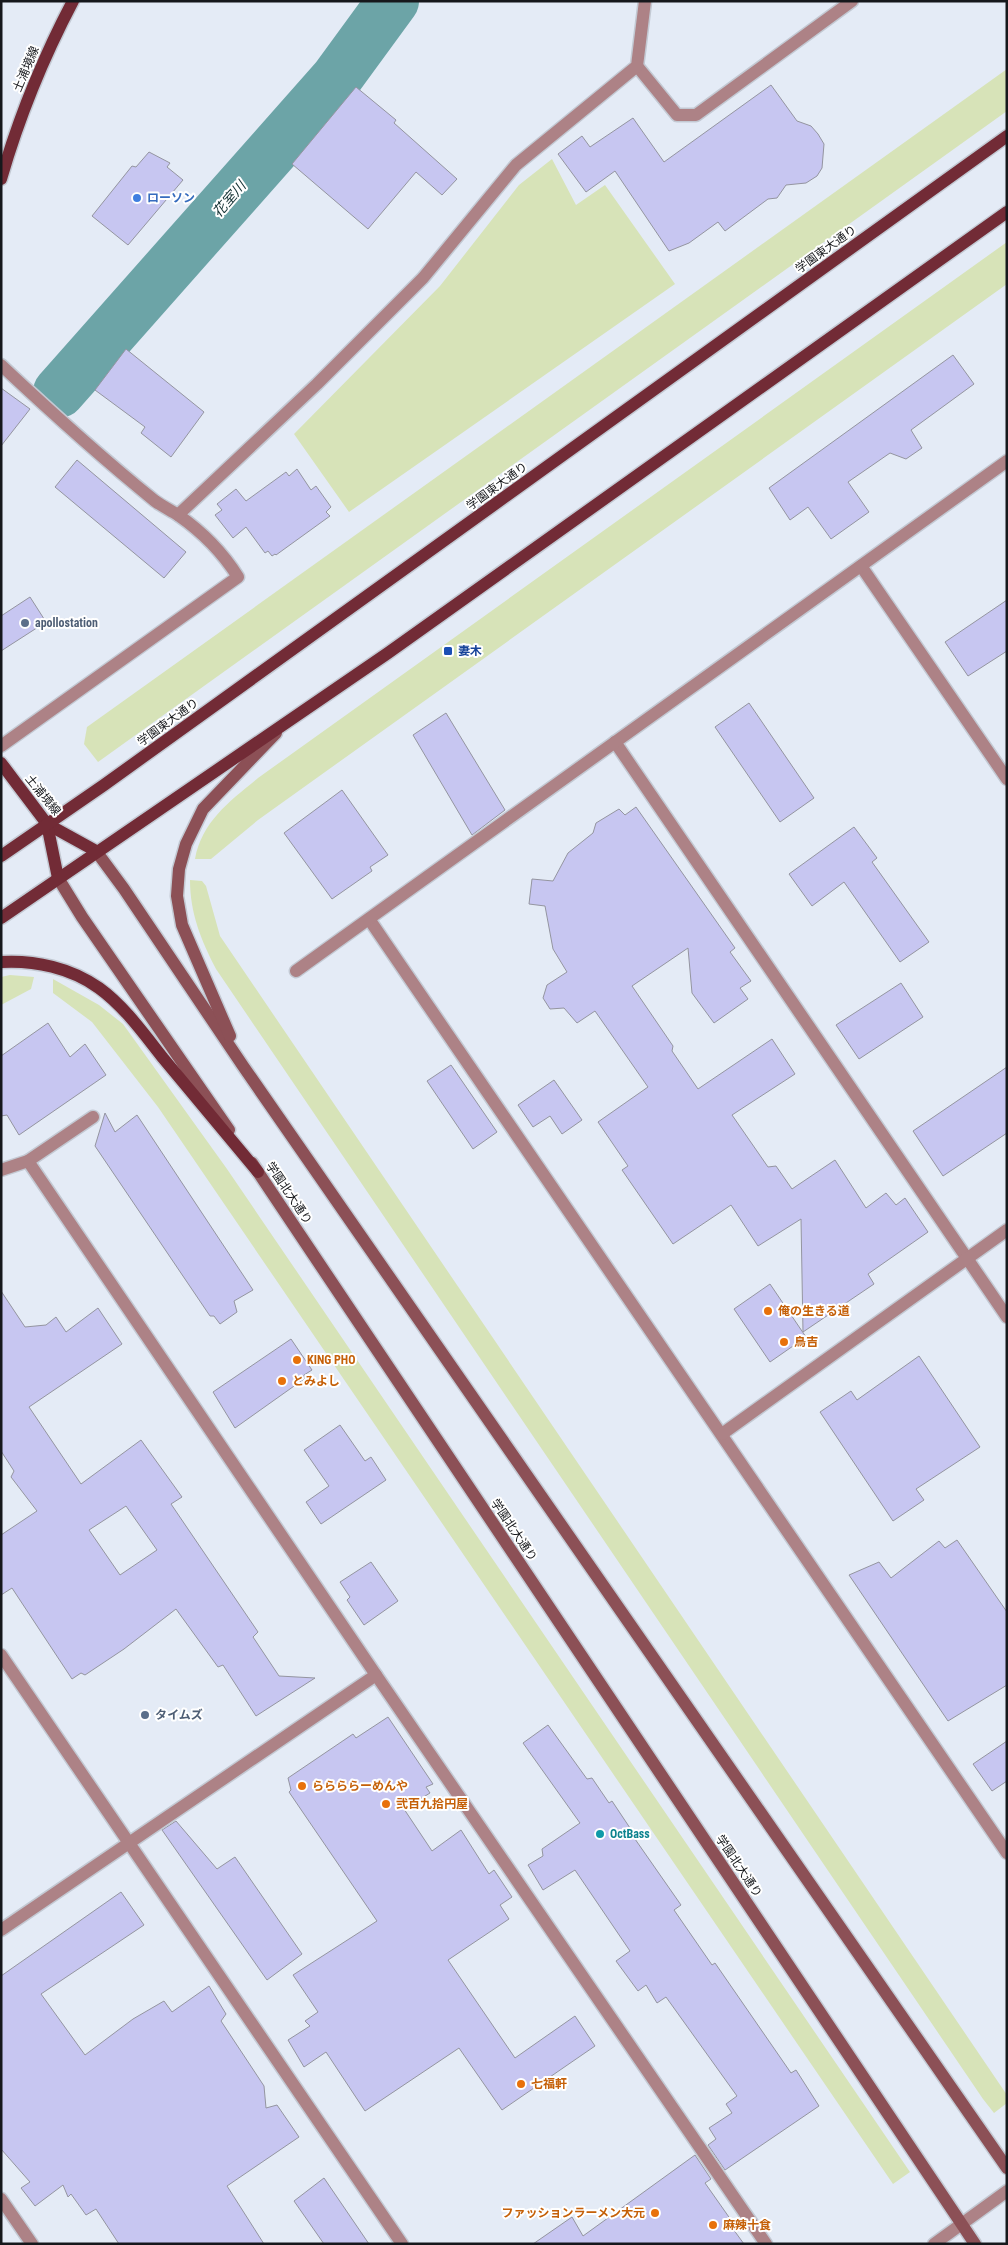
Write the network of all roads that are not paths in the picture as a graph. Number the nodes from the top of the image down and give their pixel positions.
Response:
1 (73, 1) edge
2 (645, 1) edge
3 (852, 1) edge
4 (637, 66) junction
5 (1007, 136) edge
6 (1, 179) edge
7 (1007, 212) edge
8 (1, 365) edge
9 (1007, 461) edge
10 (178, 515) junction
11 (861, 566) junction
12 (287, 721) junction
13 (615, 742) junction
14 (1, 746) edge
15 (1, 763) edge
16 (1007, 780) edge
17 (46, 824) junction
18 (96, 851) junction
19 (1, 856) edge
20 (58, 878) junction
21 (1, 918) edge
22 (369, 919) junction
23 (1, 962) edge
24 (296, 971) dead end
25 (243, 1066) junction
26 (93, 1117) dead end
27 (28, 1161) junction
28 (1, 1170) edge
29 (258, 1172) junction
30 (1007, 1230) edge
31 (966, 1259) junction
32 (1007, 1317) edge
33 (722, 1434) junction
34 (1, 1655) edge
35 (376, 1675) junction
36 (129, 1844) junction
37 (1007, 1853) edge
38 (1, 1930) edge
39 (1007, 2168) edge
40 (1007, 2190) edge
41 (1, 2198) edge
42 (962, 2224) junction
43 (32, 2244) edge
44 (402, 2244) edge
45 (766, 2244) edge
46 (934, 2244) edge
47 (975, 2244) edge

1 - 6 main road, 土浦境線
2 - 4 street
3 - 4 street
4 - 10 street
5 - 17 main road, 学園東大通り
7 - 12 main road
8 - 10 street
9 - 11 street
10 - 14 street
11 - 13 street
11 - 16 street
12 - 18 main road
12 - 25 main road
13 - 22 street
13 - 31 street
15 - 17 main road, 土浦境線
17 - 18 main road, 土浦境線
17 - 19 main road, 学園東大通り
17 - 20 main road, 学園北大通り
18 - 20 main road
18 - 25 main road
20 - 21 main road
20 - 29 main road, 学園北大通り
22 - 24 street
22 - 33 street
23 - 29 main road
25 - 39 main road
26 - 27 street
27 - 28 street
27 - 35 street
29 - 42 main road, 学園北大通り
30 - 31 street
31 - 32 street
31 - 33 street
33 - 37 street
34 - 36 street
35 - 36 street
35 - 45 street
36 - 38 street
36 - 44 street
40 - 42 street
41 - 43 street
42 - 46 street
42 - 47 main road, 学園北大通り

